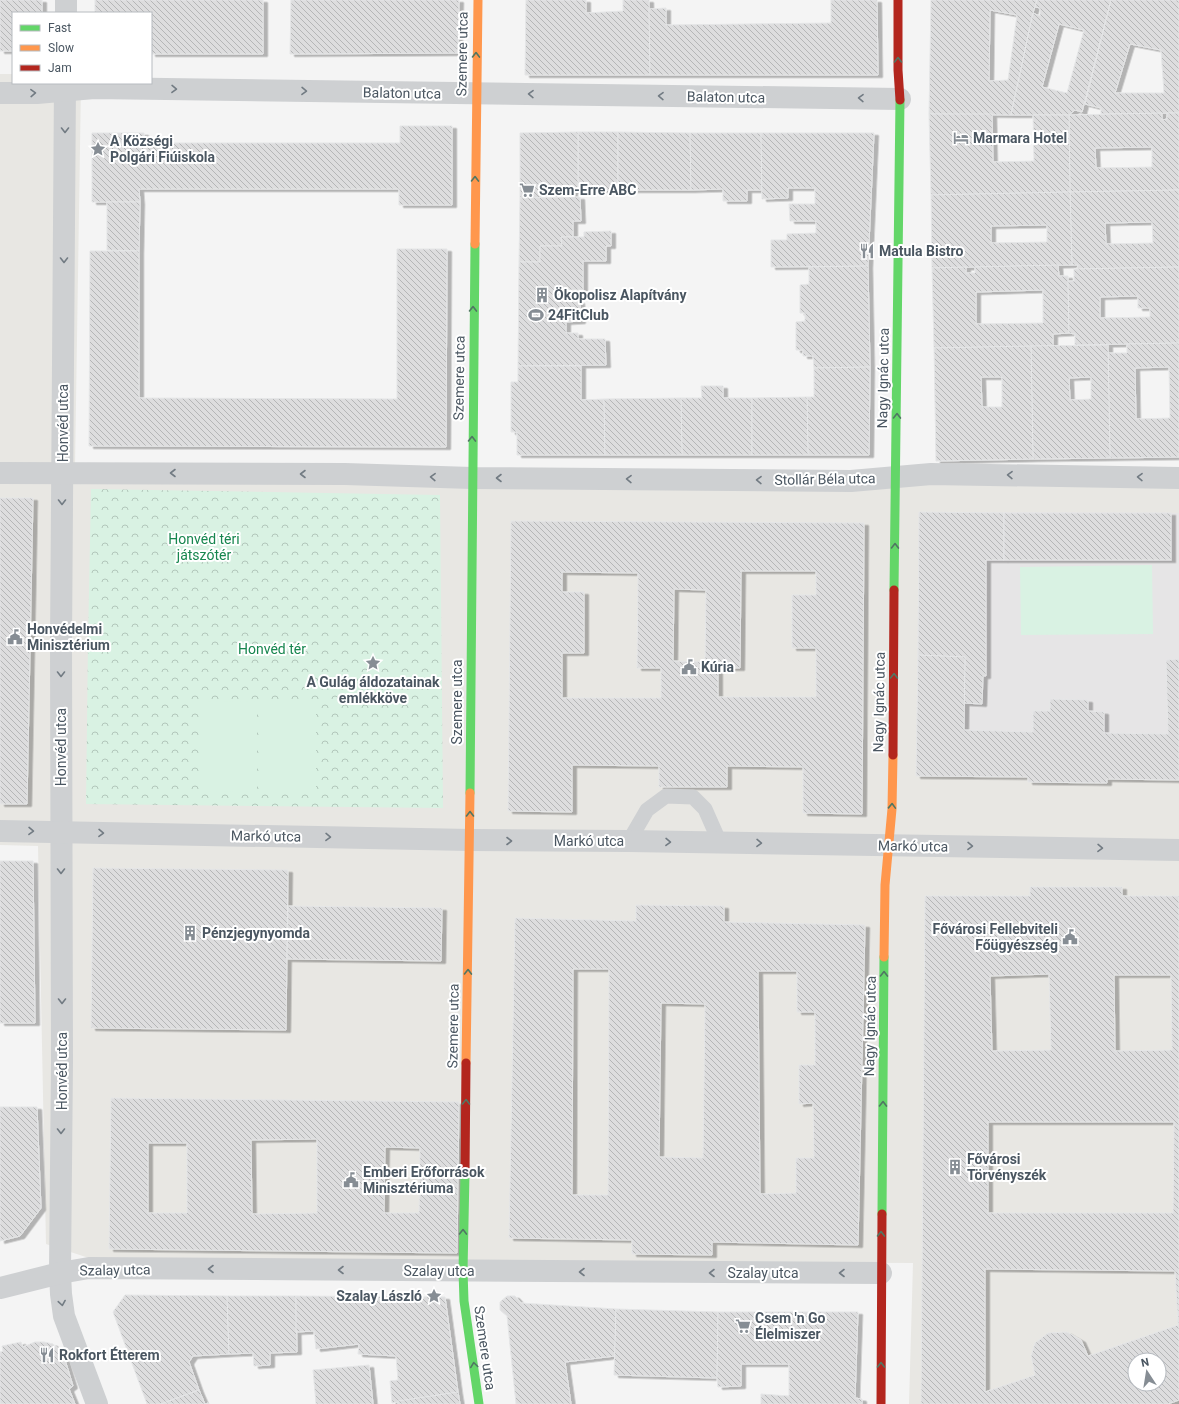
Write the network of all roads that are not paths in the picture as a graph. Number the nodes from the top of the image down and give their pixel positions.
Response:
1 (66, 0) edge
2 (478, 0) edge
3 (898, 0) edge
4 (66, 12) edge
5 (65, 87) edge
6 (0, 93) edge
7 (475, 94) junction
8 (900, 99) junction
9 (0, 473) edge
10 (62, 473) junction
11 (896, 477) junction
12 (472, 478) junction
13 (1179, 478) edge
14 (0, 831) edge
15 (62, 832) junction
16 (470, 840) junction
17 (629, 841) junction
18 (720, 843) junction
19 (889, 845) junction
20 (1179, 850) edge
21 (463, 1271) junction
22 (60, 1273) junction
23 (880, 1274) junction
24 (0, 1288) edge
25 (97, 1404) edge
26 (479, 1404) edge
27 (881, 1404) edge

1 - 4 street
7 -> 2 street, Szemere utca
8 -> 3 street, Nagy Ignác utca
6 -> 5 street, Balaton utca
5 -> 7 street, Balaton utca
5 -> 10 street, Honvéd utca
8 -> 7 street, Balaton utca
12 -> 7 street, Szemere utca
11 -> 8 street, Nagy Ignác utca
9 - 10 street
12 -> 10 street
10 -> 15 street, Honvéd utca
11 -> 12 street, Stollár Béla utca
13 -> 11 street, Stollár Béla utca
19 -> 11 street, Nagy Ignác utca
16 -> 12 street, Szemere utca
14 -> 15 street, Markó utca
15 -> 16 street, Markó utca
15 -> 22 street, Honvéd utca
16 -> 17 street, Markó utca
21 -> 16 street, Szemere utca
17 -> 18 street, Markó utca
17 - 18 lane
18 -> 19 street, Markó utca
19 -> 20 street, Markó utca
23 -> 19 street, Nagy Ignác utca
21 -> 22 street, Szalay utca
23 -> 21 street, Szalay utca
26 -> 21 street, Szemere utca
22 - 24 street, Szalay utca
22 -> 25 street, Honvéd utca
27 -> 23 street, Nagy Ignác utca

